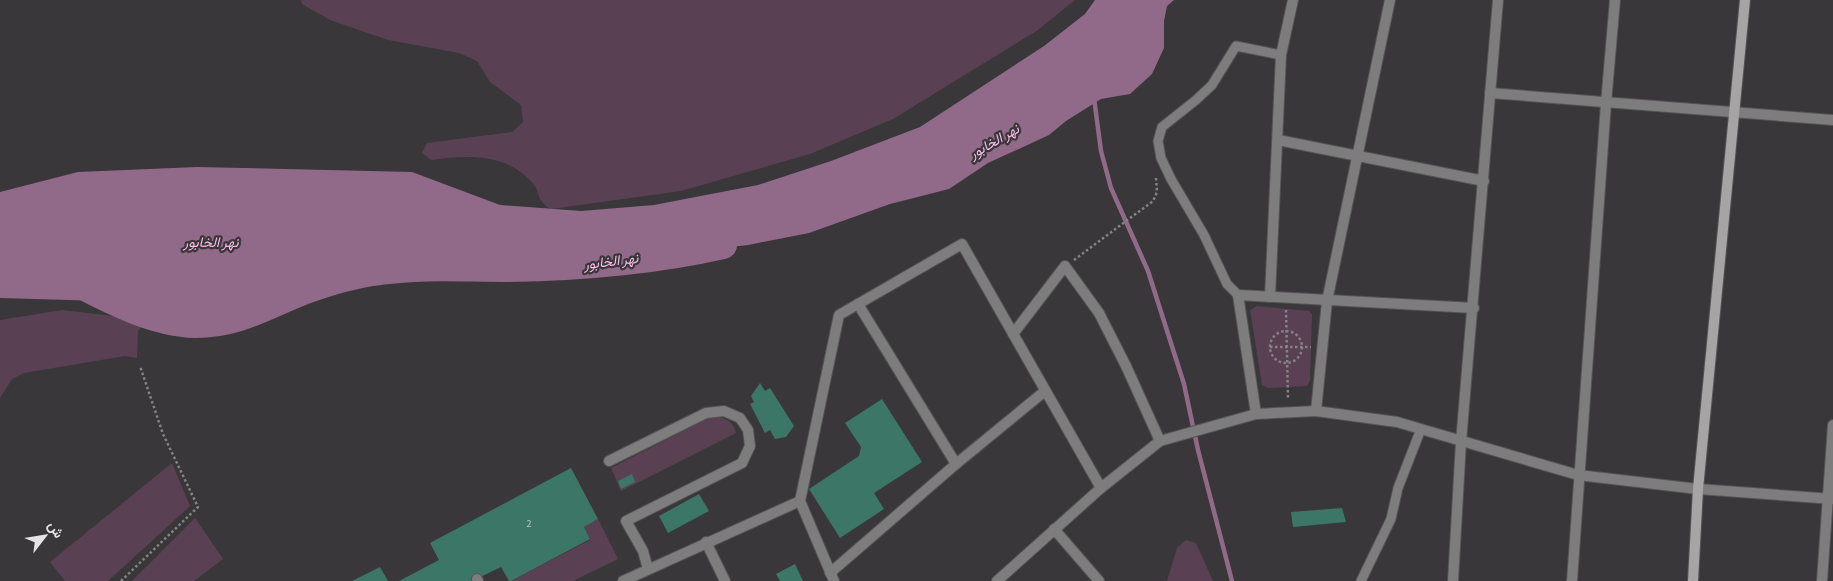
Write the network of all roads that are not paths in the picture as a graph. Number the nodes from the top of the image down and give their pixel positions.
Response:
1 (1293, 0) edge
2 (1390, 0) edge
3 (1498, 0) edge
4 (1615, 0) edge
5 (1745, 0) edge
6 (1281, 55) junction
7 (1490, 93) junction
8 (1606, 103) junction
9 (1736, 113) junction
10 (1833, 120) edge
11 (1278, 140) junction
12 (1356, 157) junction
13 (1484, 181) junction
14 (1238, 295) junction
15 (1270, 297) junction
16 (1327, 301) junction
17 (858, 304) junction
18 (1474, 308) junction
19 (1013, 334) junction
20 (1045, 391) junction
21 (1316, 411) junction
22 (1256, 414) junction
23 (1833, 425) edge
24 (1421, 429) junction
25 (1160, 441) junction
26 (1461, 442) junction
27 (609, 461) dead end
28 (956, 464) junction
29 (1578, 475) junction
30 (1101, 488) junction
31 (1698, 489) junction
32 (1830, 499) edge
33 (800, 501) junction
34 (1054, 529) junction
35 (706, 542) junction
36 (648, 569) junction
37 (832, 577) edge
38 (623, 581) edge
39 (724, 581) edge
40 (997, 581) edge
41 (1099, 581) edge
42 (1361, 581) edge
43 (1452, 581) edge
44 (1572, 581) edge
45 (1693, 581) edge
46 (1822, 581) edge

1 - 6 street
2 - 12 street
3 - 7 street
4 - 8 street
5 - 9 main road
6 - 11 street
6 - 14 lane
7 - 8 street
7 - 13 street
8 - 9 street
8 - 29 street
9 - 10 street
9 - 31 main road
11 - 12 street
11 - 15 street
12 - 13 street
12 - 16 street
13 - 18 street
14 - 15 street
14 - 22 street
15 - 16 street
16 - 18 street
16 - 21 street
17 - 19 street
17 - 28 street
17 - 33 street
18 - 26 street
19 - 20 street
19 - 25 street
20 - 28 street
20 - 30 street
21 - 22 street
21 - 24 street
22 - 25 street
23 - 32 street
24 - 26 street
24 - 42 lane
25 - 30 street
26 - 29 street
26 - 43 street
27 - 36 street
28 - 37 street
29 - 31 street
29 - 44 street
30 - 34 street
31 - 32 street
31 - 45 main road
32 - 46 street
33 - 35 street
33 - 37 street
34 - 40 street
34 - 41 street
35 - 36 street
35 - 39 street
36 - 38 street

